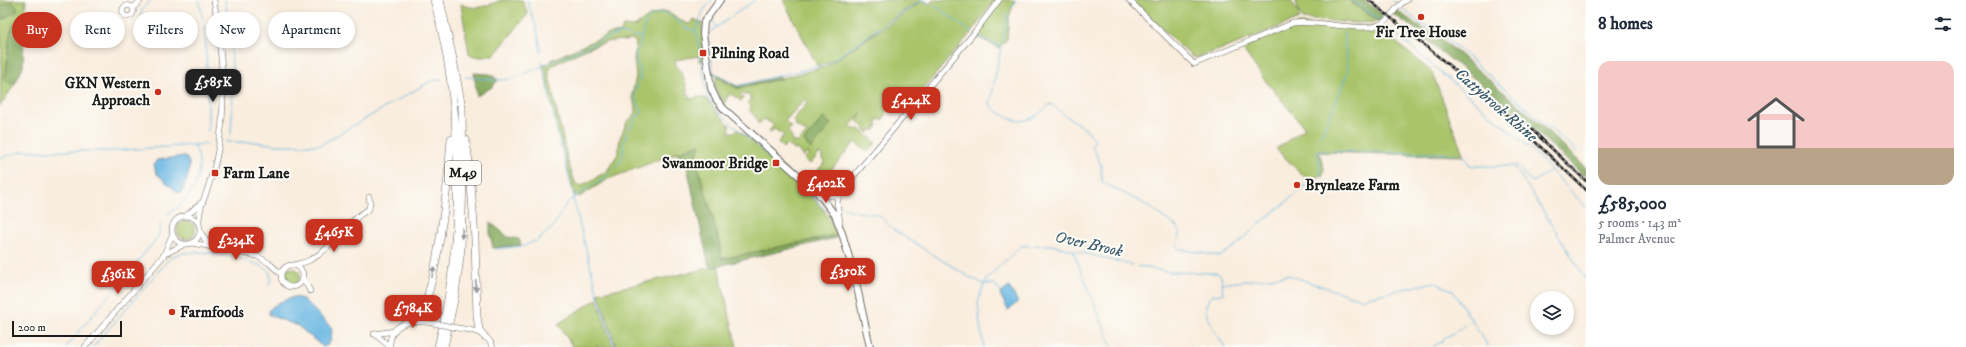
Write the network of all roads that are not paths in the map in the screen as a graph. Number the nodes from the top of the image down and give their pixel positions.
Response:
1 (141, 0) edge
2 (434, 0) edge
3 (440, 0) edge
4 (720, 0) edge
5 (999, 0) edge
6 (1129, 0) edge
7 (1407, 0) edge
8 (214, 1) edge
9 (133, 8) dead end
10 (452, 90) junction
11 (462, 108) junction
12 (817, 192) junction
13 (838, 196) junction
14 (369, 197) dead end
15 (202, 203) junction
16 (185, 216) junction
17 (199, 228) junction
18 (842, 233) junction
19 (172, 235) junction
20 (192, 243) junction
21 (184, 245) junction
22 (209, 247) junction
23 (164, 255) junction
24 (308, 261) junction
25 (269, 263) junction
26 (294, 264) junction
27 (287, 266) junction
28 (281, 274) junction
29 (303, 275) junction
30 (298, 285) junction
31 (415, 320) junction
32 (395, 331) junction
33 (484, 336) junction
34 (389, 346) edge
35 (85, 347) edge
36 (438, 347) edge
37 (444, 347) edge
38 (493, 347) edge
39 (870, 347) edge

1 - 9 street
2 - 10 highway, M49
3 - 11 highway, M49
4 - 12 main road
5 - 13 street
6 - 7 street
8 - 15 street
31 -> 10 highway, M49
10 - 36 highway, M49
11 -> 33 highway, M49
11 -> 37 highway, M49
12 - 13 street
12 - 18 main road
13 - 18 street
14 - 24 street
15 - 16 street
15 - 17 street
16 - 17 street
16 - 19 street
17 - 20 street
17 - 22 street
18 - 39 main road
19 - 21 street
19 - 23 street
20 - 21 street
20 - 22 street
21 - 23 street
22 - 25 street
23 - 35 street
24 - 26 street
24 - 29 street
25 - 27 street
25 - 28 street
26 - 27 street
26 - 29 street
27 - 28 street
28 - 30 street
29 - 30 street
29 - 30 street
31 - 32 street
31 - 33 street, bridge
32 - 34 street
32 - 34 street
33 - 38 street

